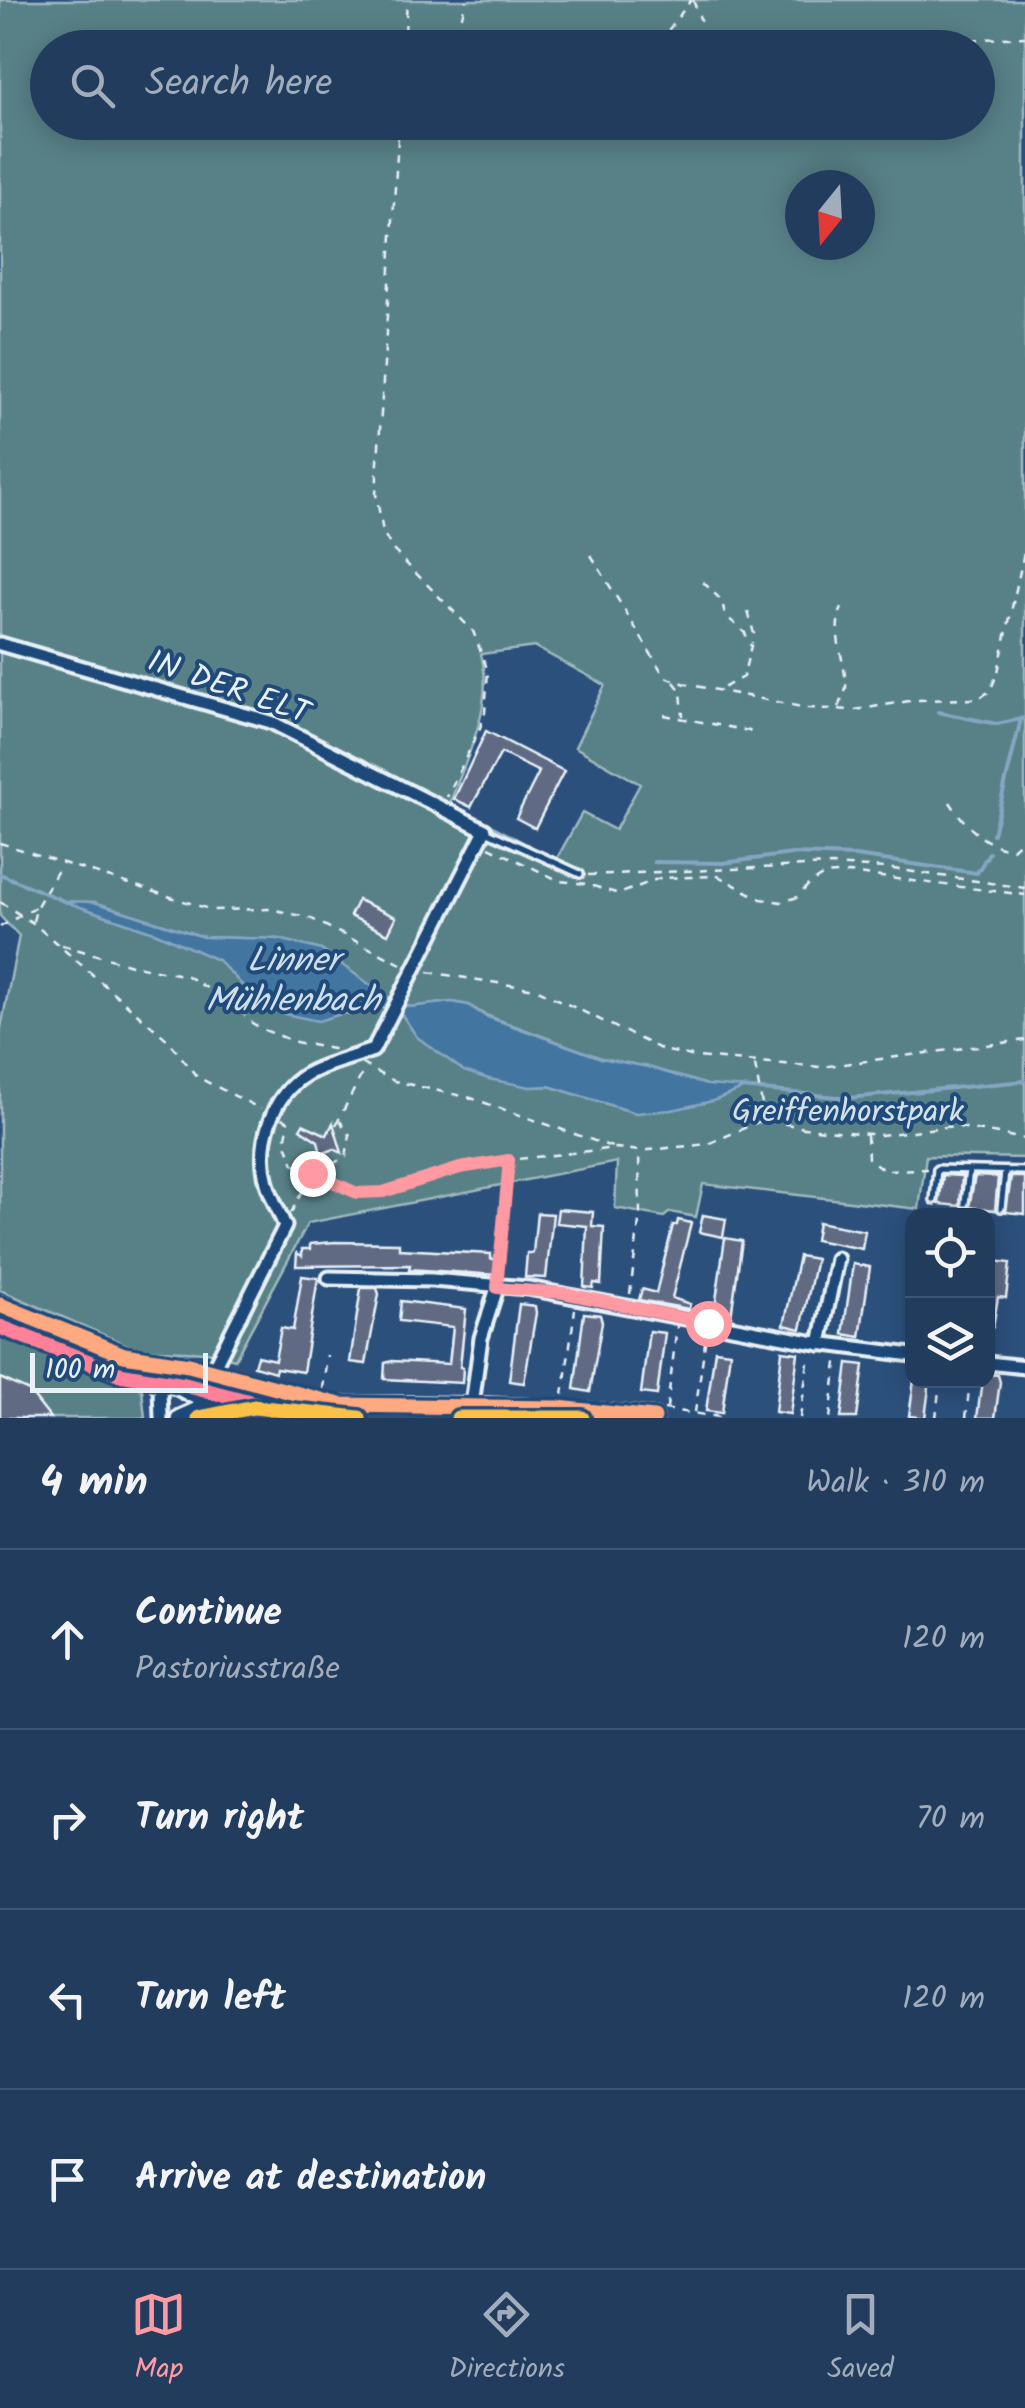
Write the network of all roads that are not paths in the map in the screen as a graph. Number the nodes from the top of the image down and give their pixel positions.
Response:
1 (0, 644) edge
2 (482, 836) junction
3 (580, 874) road end
4 (969, 1170) junction
5 (1005, 1170) junction
6 (1025, 1171) edge
7 (934, 1200) dead end
8 (964, 1204) dead end
9 (1001, 1208) dead end
10 (837, 1259) dead end
11 (330, 1278) dead end
12 (497, 1288) junction
13 (0, 1304) edge
14 (815, 1343) junction
15 (110, 1350) junction
16 (905, 1353) edge
17 (180, 1364) junction
18 (995, 1364) edge
19 (1025, 1367) edge
20 (212, 1371) junction
21 (161, 1384) junction
22 (210, 1404) junction
23 (340, 1405) junction
24 (472, 1405) junction
25 (660, 1414) edge
26 (161, 1418) edge
27 (179, 1418) edge
28 (247, 1418) edge

1 - 2 street, IN DER ELT
2 - 3 lane
2 - 20 street
4 - 5 lane
4 - 7 lane
4 - 8 lane
5 - 6 lane
5 - 9 lane
10 - 14 street
11 - 12 street
12 - 14 street
12 - 24 street
13 - 15 main road
14 - 16 street
15 - 17 main road
15 - 21 main road
17 - 20 main road
17 - 21 street
18 - 19 street
20 - 23 main road
21 - 22 main road
21 - 26 street
22 - 23 main road
22 - 27 street
22 - 28 main road
23 - 24 main road
24 - 25 main road

